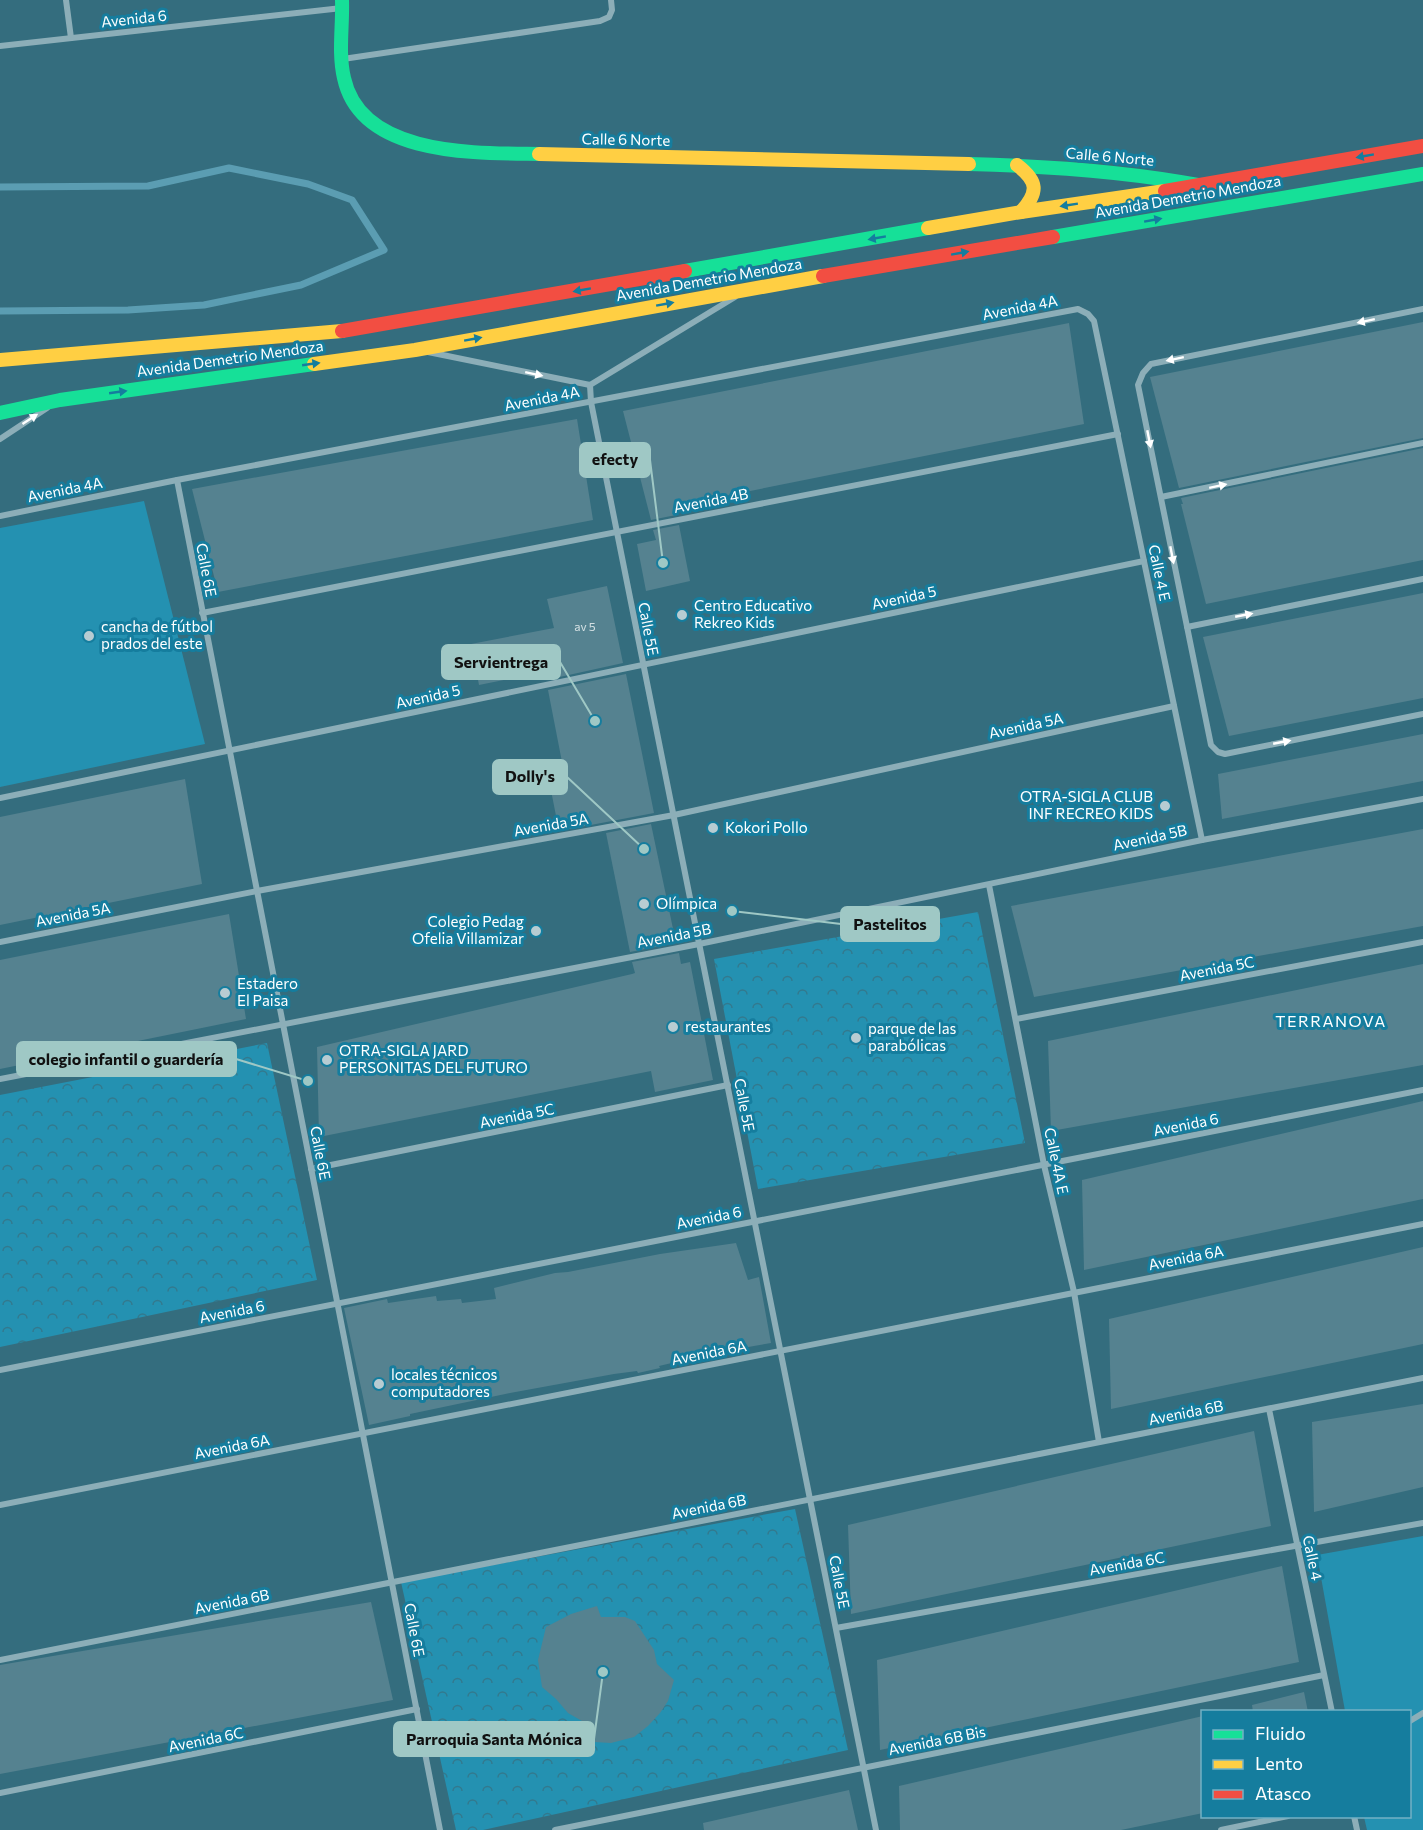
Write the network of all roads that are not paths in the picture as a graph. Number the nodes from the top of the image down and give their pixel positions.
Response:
1 (66, 0) edge
2 (611, 0) edge
3 (342, 4) edge
4 (71, 38) junction
5 (0, 46) edge
6 (342, 59) junction
7 (1423, 146) edge
8 (1017, 165) junction
9 (1423, 174) edge
10 (1200, 186) junction
11 (1021, 212) junction
12 (748, 289) junction
13 (1423, 309) edge
14 (1088, 314) joint
15 (415, 350) junction
16 (0, 360) edge
17 (590, 385) junction
18 (60, 400) junction
19 (591, 402) junction
20 (0, 413) edge
21 (1118, 434) junction
22 (0, 439) edge
23 (1423, 443) edge
24 (177, 480) junction
25 (1161, 497) junction
26 (0, 516) edge
27 (617, 532) junction
28 (1144, 561) junction
29 (1423, 579) edge
30 (202, 613) junction
31 (1187, 627) junction
32 (643, 665) junction
33 (1174, 706) junction
34 (1423, 714) edge
35 (229, 751) junction
36 (0, 798) edge
37 (1423, 799) edge
38 (674, 815) junction
39 (1202, 840) junction
40 (989, 885) junction
41 (257, 891) junction
42 (0, 942) edge
43 (1423, 942) edge
44 (699, 944) junction
45 (1016, 1019) junction
46 (283, 1025) junction
47 (0, 1079) edge
48 (728, 1085) junction
49 (1423, 1090) edge
50 (1044, 1165) junction
51 (311, 1169) junction
52 (754, 1221) junction
53 (1423, 1224) edge
54 (1074, 1292) junction
55 (338, 1303) junction
56 (780, 1351) junction
57 (0, 1370) edge
58 (1423, 1378) edge
59 (1269, 1408) junction
60 (363, 1433) junction
61 (1099, 1442) junction
62 (810, 1499) junction
63 (0, 1505) edge
64 (1423, 1523) edge
65 (1297, 1546) junction
66 (392, 1582) junction
67 (836, 1628) junction
68 (0, 1660) edge
69 (1324, 1675) junction
70 (417, 1709) junction
71 (1332, 1710) edge
72 (864, 1768) junction
73 (0, 1793) edge
74 (1278, 1818) edge
75 (440, 1830) edge
76 (555, 1830) edge
77 (876, 1830) edge
78 (1221, 1830) edge

1 - 4 street
2 - 6 street
3 - 4 street, Avenida 6
3 - 6 main road, Calle 6 Norte
4 - 5 street, Avenida 6
6 - 8 main road, Calle 6 Norte
7 -> 10 main road, Avenida Demetrio Mendoza
8 - 10 main road, Calle 6 Norte
8 - 11 main road
12 -> 9 main road, Avenida Demetrio Mendoza
10 -> 11 main road, Avenida Demetrio Mendoza
11 -> 16 main road, Avenida Demetrio Mendoza
15 -> 12 main road, Avenida Demetrio Mendoza
12 - 17 street
13 -> 25 street
14 - 19 street, Avenida 4A
14 - 21 street, Calle 4 E
15 -> 17 street
18 -> 15 main road, Avenida Demetrio Mendoza
17 - 19 street, Calle 5E
18 - 20 main road, Avenida Demetrio Mendoza
22 -> 18 street
19 - 24 street, Avenida 4A
19 - 27 street, Calle 5E
21 - 27 street, Avenida 4B
21 - 28 street, Calle 4 E
25 -> 23 street
24 - 26 street, Avenida 4A
24 - 30 street, Calle 6E
25 -> 31 street
27 - 30 street, Avenida 4B
27 - 32 street, Calle 5E
28 - 32 street, Avenida 5
28 - 33 street, Calle 4 E
31 -> 29 street
30 - 35 street, Calle 6E
31 -> 34 street
32 - 35 street, Avenida 5
32 - 38 street, Calle 5E
33 - 38 street, Avenida 5A
33 - 39 street, Calle 4 E
35 - 36 street, Avenida 5
35 - 41 street, Calle 6E
37 - 39 street, Avenida 5B
38 - 41 street, Avenida 5A
38 - 44 street, Calle 5E
39 - 40 street, Avenida 5B
40 - 44 street, Avenida 5B
40 - 45 street, Calle 4A E
41 - 42 street, Avenida 5A
41 - 46 street, Calle 6E
43 - 45 street, Avenida 5C
44 - 46 street, Avenida 5B
44 - 48 street, Calle 5E
45 - 50 street, Calle 4A E
46 - 47 street, Avenida 5B
46 - 51 street, Calle 6E
48 - 51 street, Avenida 5C
48 - 52 street, Calle 5E
49 - 50 street, Avenida 6
50 - 52 street, Avenida 6
50 - 54 street, Calle 4A E
51 - 55 street, Calle 6E
52 - 55 street, Avenida 6
52 - 56 street, Calle 5E
53 - 54 street, Avenida 6A
54 - 56 street, Avenida 6A
54 - 61 street, Calle 4A E
55 - 57 street, Avenida 6
55 - 60 street, Calle 6E
56 - 60 street, Avenida 6A
56 - 62 street, Calle 5E
58 - 59 street, Avenida 6B
59 - 61 street, Avenida 6B
59 - 65 street, Calle 4
60 - 63 street, Avenida 6A
60 - 66 street, Calle 6E
61 - 62 street, Avenida 6B
62 - 66 street, Avenida 6B
62 - 67 street, Calle 5E
64 - 65 street, Avenida 6C
65 - 67 street, Avenida 6C
65 - 69 street, Calle 4
66 - 68 street, Avenida 6B
66 - 70 street, Calle 6E
67 - 72 street, Calle 5E
69 - 71 street, Calle 4
69 - 72 street, Avenida 6B Bis
70 - 73 street, Avenida 6C
70 - 75 street, Calle 6E
72 - 76 street, Avenida 6B Bis
72 - 77 street, Calle 5E
74 - 78 street

